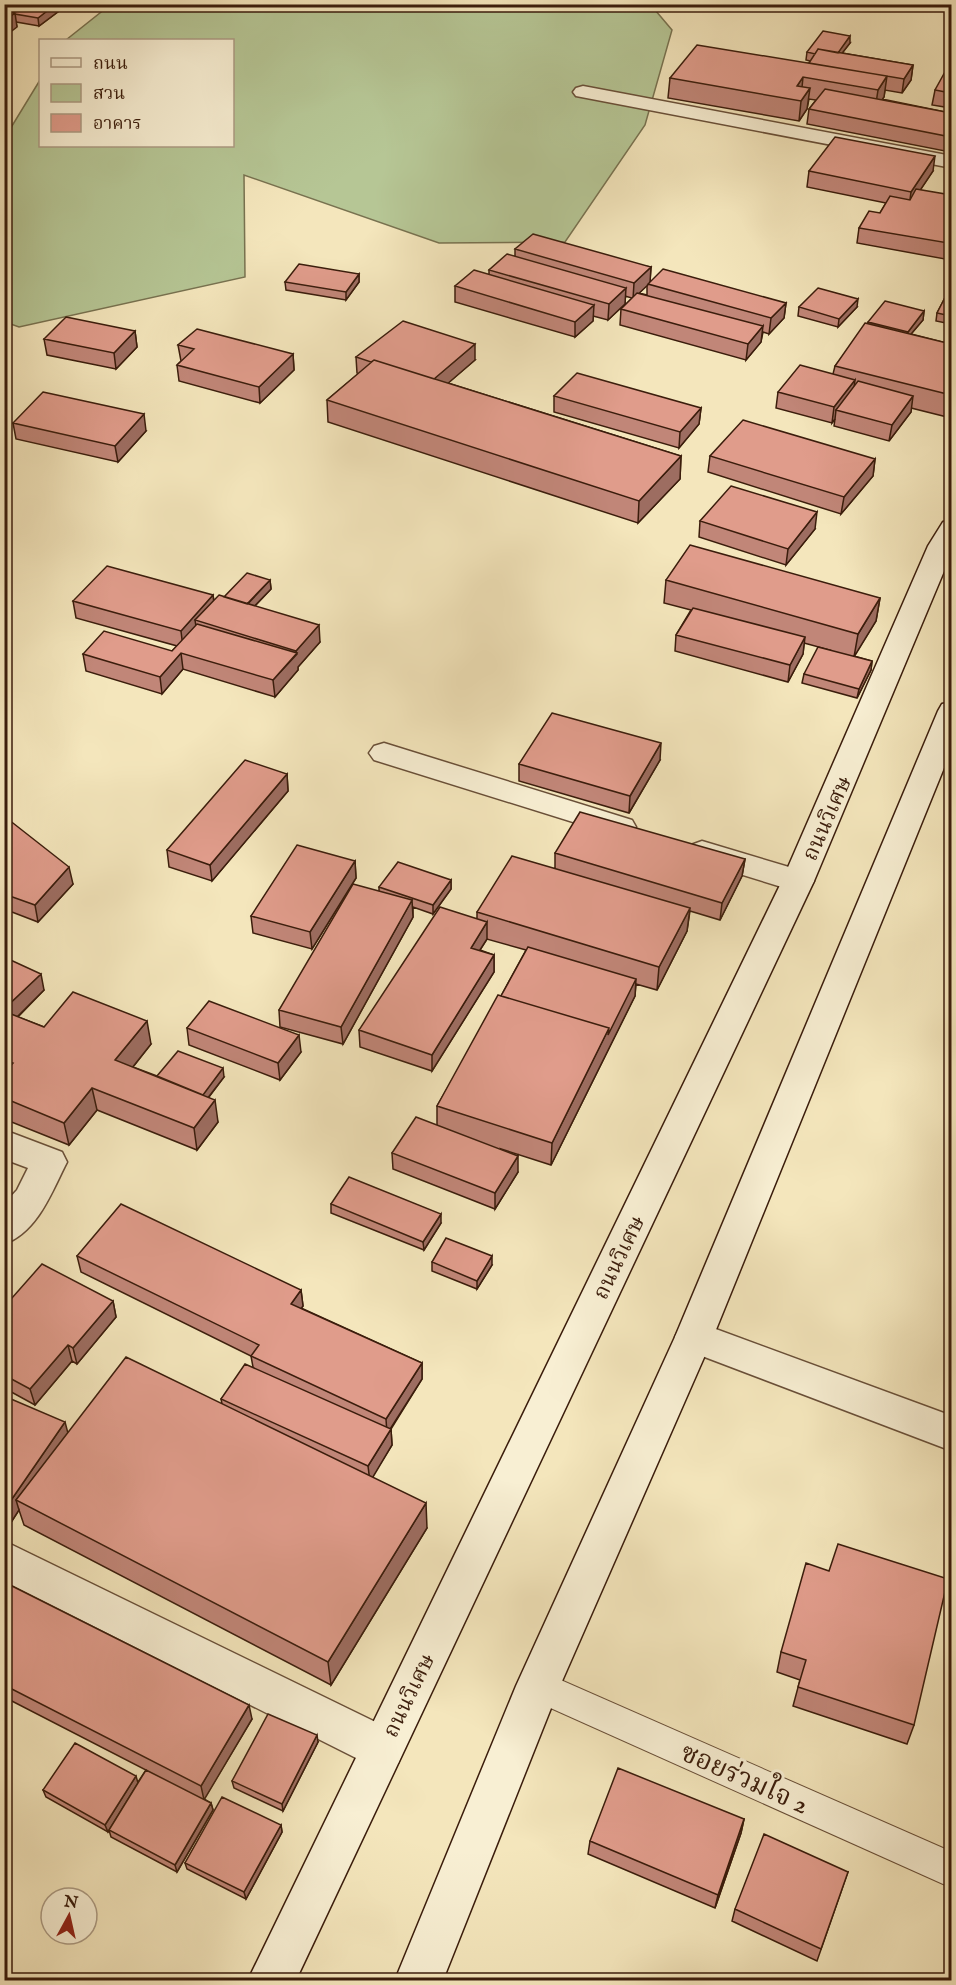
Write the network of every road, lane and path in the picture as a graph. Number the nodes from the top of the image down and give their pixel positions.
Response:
1 (583, 92) dead end
2 (951, 162) edge
3 (951, 528) edge
4 (949, 722) edge
5 (384, 753) dead end
6 (798, 881) junction
7 (4, 1144) edge
8 (4, 1229) edge
9 (694, 1337) junction
10 (951, 1434) edge
11 (4, 1560) edge
12 (538, 1686) junction
13 (382, 1748) junction
14 (951, 1870) edge
15 (272, 1980) edge
16 (419, 1980) edge

1 - 2 main road
3 - 6 main road, ถนนวิเศษ
4 - 9 main road
5 - 6 main road
6 - 13 main road, ถนนวิเศษ
7 - 8 main road
9 - 10 main road
9 - 12 main road
11 - 13 main road
12 - 14 lane, ซอยร่วมใจ 2
12 - 16 main road
13 - 15 main road, ถนนวิเศษ

